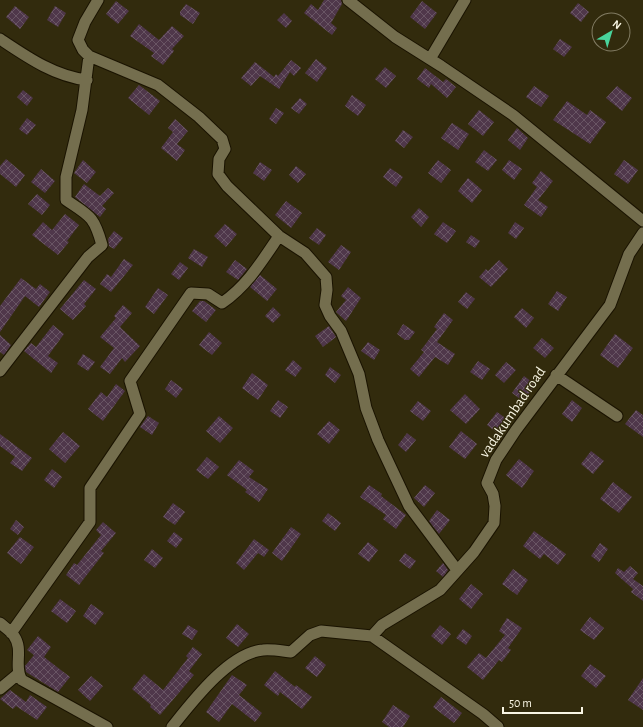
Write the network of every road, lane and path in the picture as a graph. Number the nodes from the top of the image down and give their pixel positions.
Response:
1 (98, 0) edge
2 (348, 0) edge
3 (465, 0) edge
4 (0, 39) edge
5 (89, 56) junction
6 (430, 59) junction
7 (87, 80) junction
8 (643, 221) edge
9 (643, 233) edge
10 (279, 236) junction
11 (0, 371) edge
12 (556, 375) junction
13 (617, 416) dead end
14 (457, 570) junction
15 (0, 623) edge
16 (11, 633) junction
17 (372, 636) junction
18 (18, 674) junction
19 (0, 689) edge
20 (107, 727) edge
21 (172, 727) edge
22 (498, 727) edge

1 - 5 street
2 - 6 street
3 - 6 street
4 - 7 street
5 - 7 street
5 - 10 street
6 - 8 street
7 - 11 street
9 - 12 street, vadakumbad road
10 - 14 street
10 - 16 street
12 - 13 street
12 - 14 street, vadakumbad road
14 - 17 street, vadakumbad road
15 - 16 street
16 - 18 street
17 - 21 street
17 - 22 street
18 - 19 street
18 - 20 street

